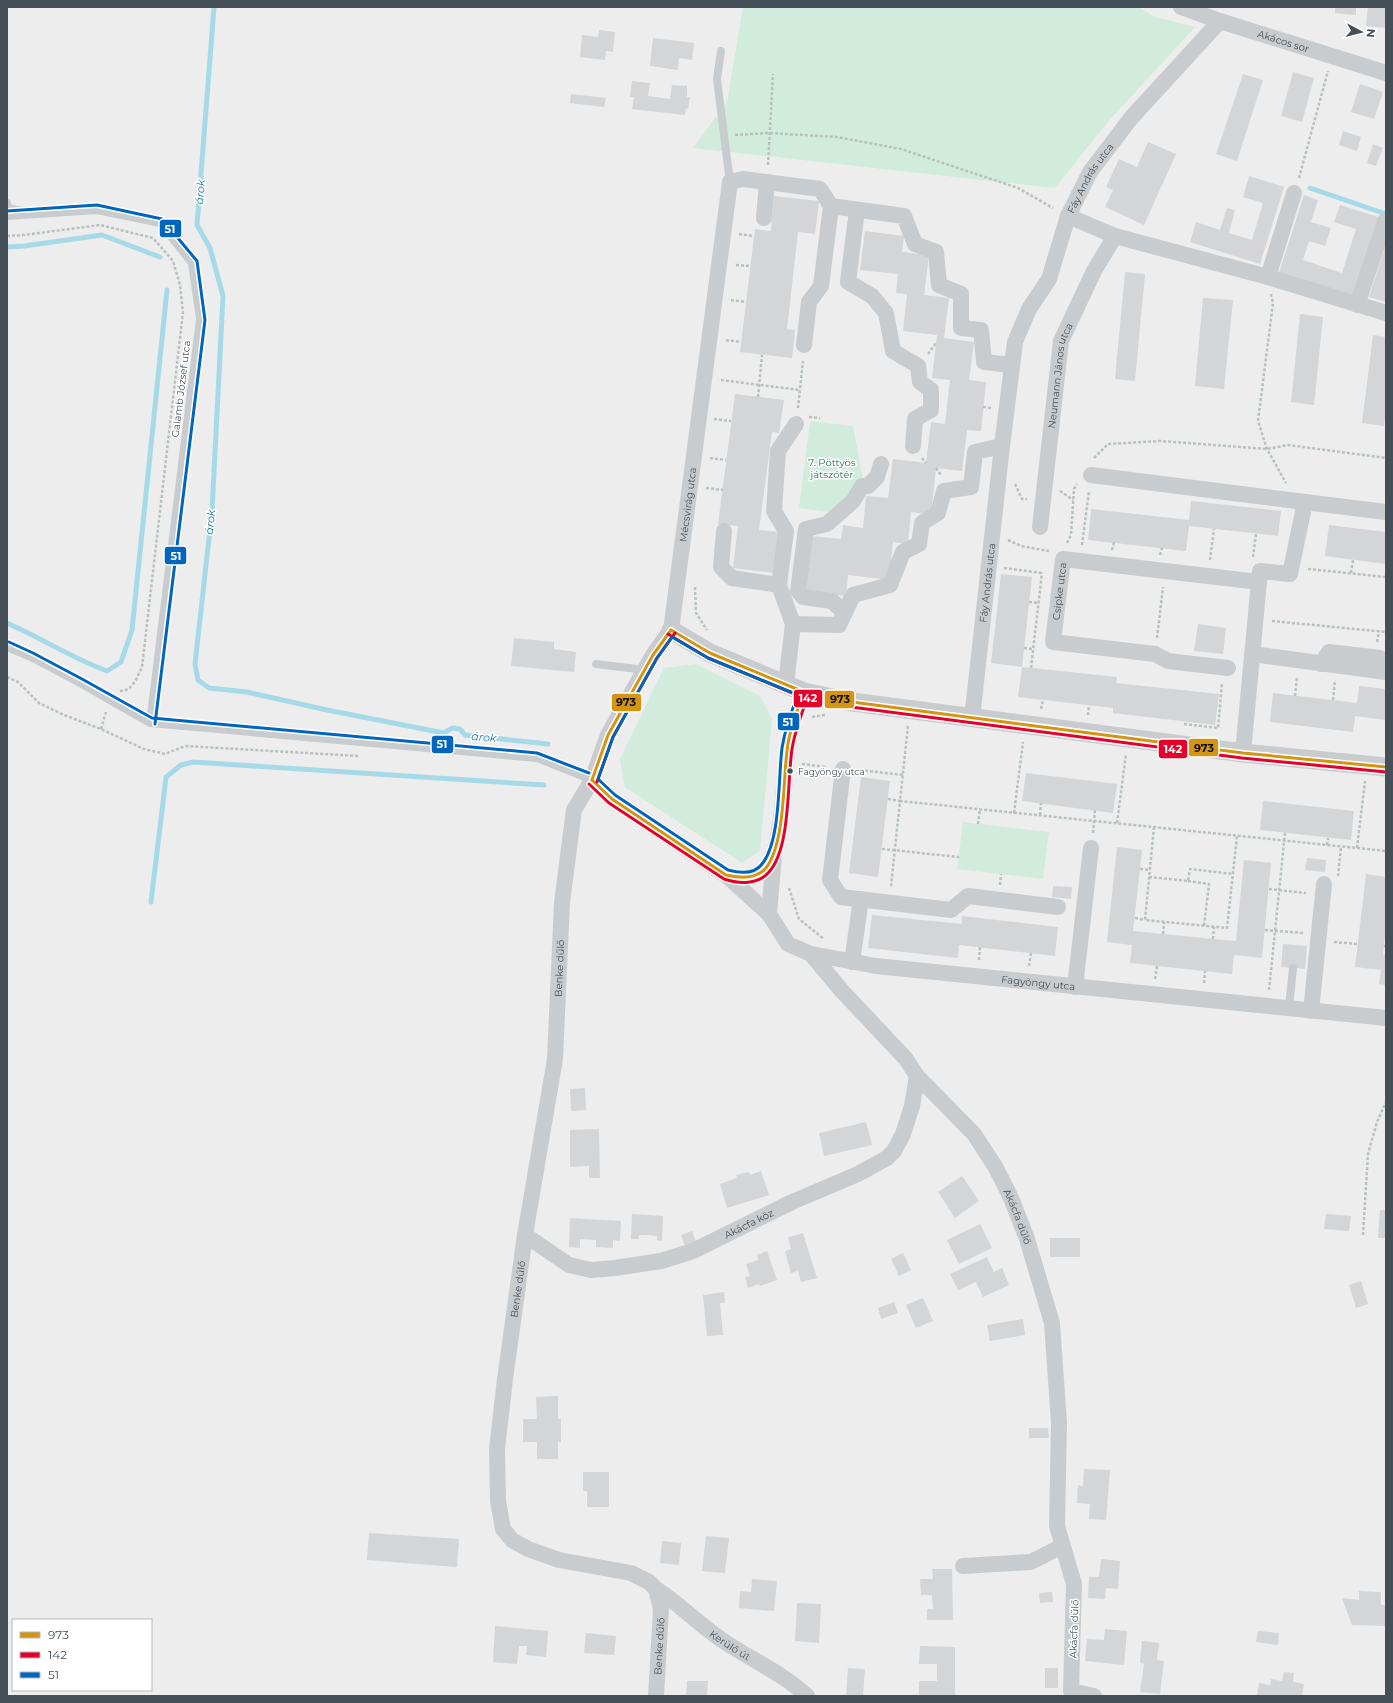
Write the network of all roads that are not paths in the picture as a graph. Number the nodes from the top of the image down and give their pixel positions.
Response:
1 (1181, 7) edge
2 (1220, 21) junction
3 (721, 51) dead end
4 (1386, 73) edge
5 (730, 182) junction
6 (767, 182) junction
7 (1294, 194) road end
8 (7, 203) edge
9 (831, 206) junction
10 (857, 210) junction
11 (37, 214) junction
12 (7, 216) edge
13 (1068, 216) junction
14 (764, 218) dead end
15 (1385, 221) edge
16 (1115, 236) junction
17 (1268, 277) junction
18 (1357, 305) junction
19 (1386, 313) edge
20 (804, 345) road end
21 (1012, 365) junction
22 (796, 424) road end
23 (913, 446) dead end
24 (1002, 446) junction
25 (881, 464) dead end
26 (1087, 472) road end
27 (1299, 501) junction
28 (1386, 512) edge
29 (1040, 527) dead end
30 (724, 531) dead end
31 (1259, 582) junction
32 (779, 585) junction
33 (845, 613) junction
34 (793, 624) junction
35 (671, 630) junction
36 (7, 647) edge
37 (1252, 654) junction
38 (596, 664) dead end
39 (1383, 665) edge
40 (1228, 668) dead end
41 (645, 670) junction
42 (786, 684) junction
43 (804, 692) junction
44 (972, 719) junction
45 (150, 723) junction
46 (1243, 753) junction
47 (1386, 767) edge
48 (843, 769) road end
49 (592, 780) junction
50 (1091, 848) dead end
51 (774, 855) junction
52 (726, 875) junction
53 (1328, 887) road end
54 (860, 899) junction
55 (1058, 906) dead end
56 (769, 914) junction
57 (811, 954) junction
58 (852, 962) junction
59 (1292, 968) dead end
60 (1075, 987) junction
61 (1289, 1008) junction
62 (1311, 1011) junction
63 (1386, 1018) edge
64 (917, 1076) junction
65 (525, 1235) junction
66 (1062, 1546) junction
67 (962, 1566) dead end
68 (656, 1589) junction
69 (656, 1696) edge
70 (807, 1696) edge
71 (1094, 1696) edge

1 - 2 street, Akácos sor
2 - 4 street, Akácos sor
2 - 13 street, Fáy András utca
3 - 5 lane
5 - 6 street
5 - 35 street, Mécsvirág utca
6 - 9 street
6 - 14 street
7 - 17 street
8 - 11 lane
9 - 10 street
9 - 20 street
10 - 21 street
10 - 23 street
11 - 12 lane, Galamb József utca
11 - 45 lane, Galamb József utca
13 - 16 street
13 - 21 street, Fáy András utca
15 - 18 street
16 - 17 street
16 - 29 street, Neumann János utca
17 - 18 street
18 - 19 street
21 - 24 street, Fáy András utca
22 - 32 street
24 - 33 street
24 - 44 street, Fáy András utca
25 - 33 street
26 - 27 street
27 - 28 street
27 - 31 street
30 - 32 street
31 - 37 street
31 - 40 street, Csipke utca
32 - 34 street
33 - 34 street
34 - 42 street
35 - 41 street, Mécsvirág utca
35 - 42 street
36 - 45 lane
37 - 39 street
37 - 46 street
38 - 41 lane
41 - 49 street, Mécsvirág utca
42 - 43 street
43 - 44 street
43 - 51 street
44 - 46 street
45 - 49 lane
46 - 47 street
48 - 54 street
49 - 52 street, Fagyöngy utca
49 - 65 street, Benke dűlő
50 - 60 street
51 - 52 street
51 - 56 street
52 - 56 street, Fagyöngy utca
53 - 62 street
54 - 55 street
54 - 58 street
56 - 57 street, Fagyöngy utca
57 - 58 street, Fagyöngy utca
57 - 64 street, Akácfa dűlő
58 - 60 street, Fagyöngy utca
59 - 61 lane
60 - 61 street, Fagyöngy utca
61 - 62 street, Fagyöngy utca
62 - 63 street, Fagyöngy utca
64 - 65 street, Akácfa köz
64 - 66 street, Akácfa dűlő
65 - 68 street, Benke dűlő
66 - 67 street
66 - 71 street, Akácfa dűlő
68 - 69 street, Benke dűlő
68 - 70 street, Kerülő út

